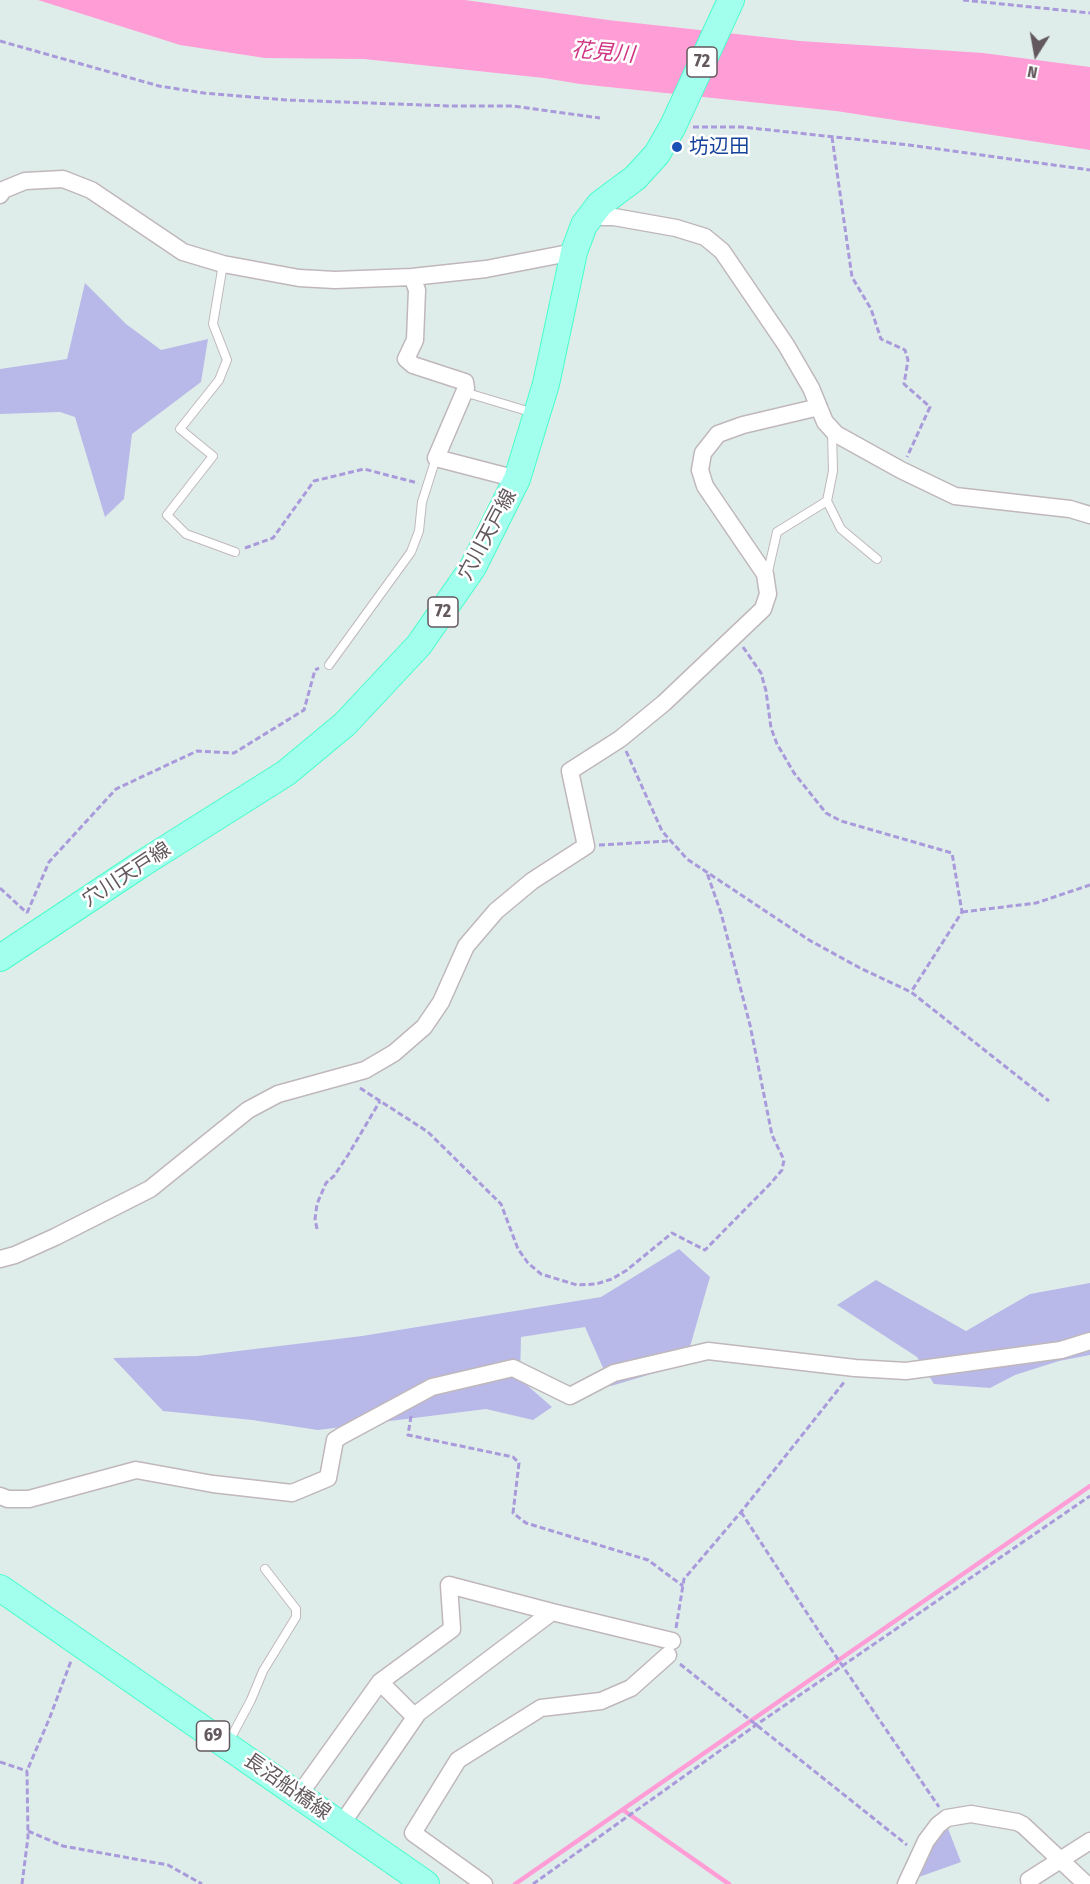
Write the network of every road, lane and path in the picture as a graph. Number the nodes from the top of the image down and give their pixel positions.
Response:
1 (963, 0) edge
2 (728, 6) edge
3 (1090, 13) edge
4 (0, 41) edge
5 (600, 118) dead end
6 (682, 119) junction
7 (832, 137) junction
8 (1090, 170) edge
9 (0, 195) edge
10 (589, 217) junction
11 (574, 252) junction
12 (223, 264) junction
13 (412, 277) junction
14 (464, 392) junction
15 (819, 407) junction
16 (538, 414) junction
17 (831, 429) junction
18 (436, 458) junction
19 (901, 470) junction
20 (517, 479) junction
21 (427, 486) junction
22 (827, 501) junction
23 (1090, 515) edge
24 (235, 552) joint
25 (877, 558) dead end
26 (766, 581) junction
27 (735, 635) junction
28 (329, 665) joint
29 (620, 739) junction
30 (669, 841) junction
31 (586, 846) junction
32 (707, 873) junction
33 (1090, 885) edge
34 (0, 888) edge
35 (962, 912) junction
36 (36, 921) junction
37 (0, 958) edge
38 (911, 992) junction
39 (341, 1076) junction
40 (380, 1101) junction
41 (1049, 1101) dead end
42 (317, 1229) dead end
43 (0, 1259) edge
44 (1090, 1341) edge
45 (855, 1368) junction
46 (414, 1397) junction
47 (0, 1496) edge
48 (1090, 1496) edge
49 (741, 1512) junction
50 (265, 1569) dead end
51 (683, 1586) junction
52 (0, 1588) edge
53 (552, 1612) junction
54 (79, 1643) junction
55 (670, 1648) junction
56 (843, 1666) junction
57 (380, 1682) junction
58 (415, 1717) junction
59 (756, 1725) junction
60 (227, 1746) junction
61 (0, 1762) edge
62 (27, 1771) junction
63 (298, 1796) junction
64 (947, 1818) junction
65 (341, 1825) junction
66 (28, 1831) junction
67 (1090, 1841) edge
68 (920, 1855) junction
69 (1062, 1860) junction
70 (910, 1882) edge
71 (22, 1884) edge
72 (202, 1884) edge
73 (426, 1884) edge
74 (484, 1884) edge
75 (533, 1884) edge
76 (1030, 1884) edge
77 (1086, 1884) edge

1 - 3 path
2 - 6 main road, 72
4 - 5 path
6 - 7 path
6 - 10 main road, 穴川天戸線 / 72
7 - 8 path
7 - 19 path
9 - 12 street
10 - 11 main road, 穴川天戸線 / 72
10 - 15 street
11 - 13 street
11 - 16 main road, 穴川天戸線 / 72
12 - 13 street
12 - 24 lane
13 - 14 street
14 - 16 lane
14 - 18 street
15 - 17 street
15 - 26 street
16 - 20 main road, 穴川天戸線 / 72
17 - 19 street
17 - 22 lane
18 - 20 street
18 - 21 lane
19 - 23 street
20 - 36 main road, 穴川天戸線 / 72
21 - 24 path
21 - 28 lane
22 - 25 lane
22 - 26 lane
26 - 27 street
27 - 29 street
27 - 35 path
28 - 36 path
29 - 30 path
29 - 31 street
30 - 31 path
30 - 32 path
31 - 39 street
32 - 38 path
32 - 40 path
33 - 35 path
34 - 36 path
35 - 38 path
36 - 37 main road, 穴川天戸線 / 72
38 - 41 path
39 - 40 path
39 - 43 street
40 - 42 path
44 - 45 street
45 - 46 street
45 - 49 path
46 - 47 street
46 - 51 path
48 - 56 path
49 - 51 path
49 - 56 path
50 - 60 lane
51 - 55 path
52 - 54 main road, 長沼船橋線 / 69
53 - 55 street
53 - 57 street
53 - 58 street
54 - 60 main road, 長沼船橋線 / 69
54 - 62 path
55 - 59 path
55 - 74 street
56 - 59 path
56 - 64 path
57 - 58 street
57 - 63 street
58 - 65 street
59 - 68 path
59 - 75 path
60 - 63 main road, 長沼船橋線 / 69
61 - 62 path
62 - 66 path
63 - 65 main road, 長沼船橋線 / 69
64 - 68 street
64 - 69 street
65 - 73 main road, 長沼船橋線 / 69
66 - 71 path
66 - 72 path
67 - 69 street
68 - 70 street
69 - 76 street
69 - 77 street

